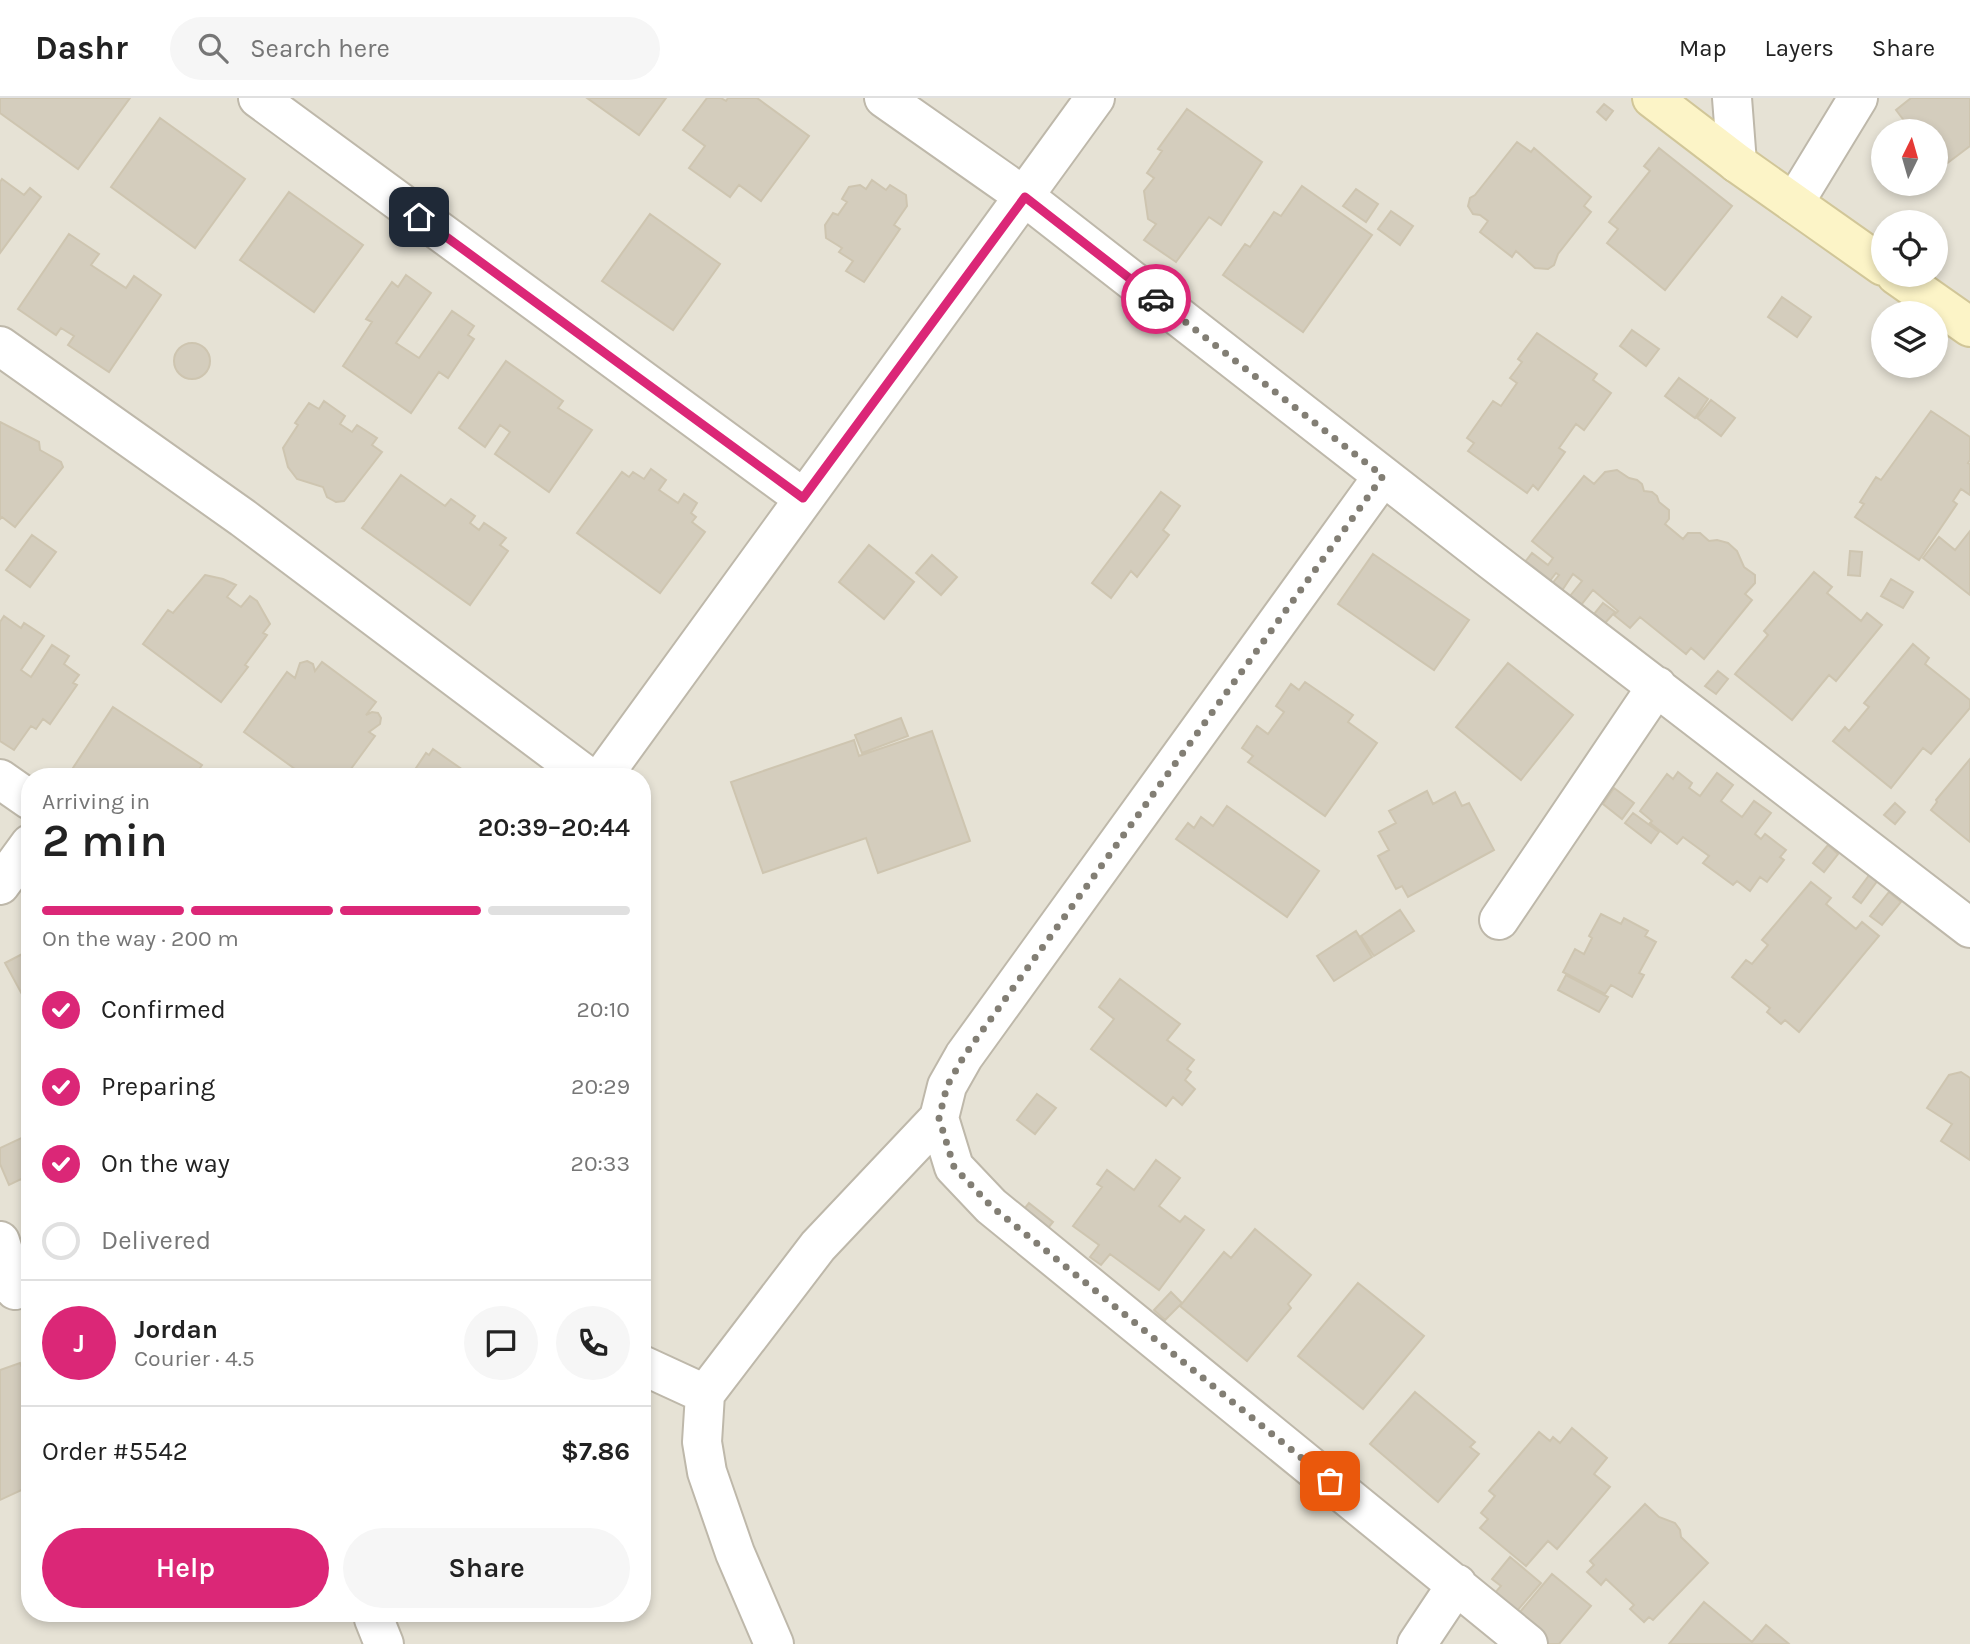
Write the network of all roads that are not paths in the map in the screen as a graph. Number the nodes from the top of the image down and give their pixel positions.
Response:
1 (258, 98) edge
2 (884, 98) edge
3 (1095, 98) edge
4 (1652, 98) edge
5 (1732, 98) edge
6 (1858, 98) edge
7 (1737, 163) junction
8 (1025, 197) junction
9 (1794, 203) junction
10 (1871, 257) edge
11 (1913, 287) edge
12 (1970, 326) edge
13 (0, 346) edge
14 (1383, 476) junction
15 (803, 498) junction
16 (1657, 686) junction
17 (576, 768) edge
18 (608, 768) edge
19 (0, 779) edge
20 (21, 794) edge
21 (21, 856) edge
22 (0, 885) edge
23 (1499, 920) dead end
24 (1970, 928) edge
25 (939, 1118) junction
26 (0, 1241) edge
27 (15, 1290) edge
28 (651, 1370) edge
29 (705, 1394) junction
30 (1457, 1584) junction
31 (774, 1644) edge
32 (1417, 1644) edge
33 (1528, 1644) edge

1 - 15 street
2 - 8 street
3 - 8 street
4 - 7 street
5 - 7 street
6 - 9 street
7 - 9 street
8 - 14 street
8 - 15 street
9 - 10 street
11 - 12 street
13 - 17 street
14 - 16 street
14 - 25 street
15 - 18 street
16 - 23 street
16 - 24 street
19 - 20 street
21 - 22 street
25 - 29 street
25 - 30 street
26 - 27 street
28 - 29 street
29 - 31 street
30 - 32 street
30 - 33 street

